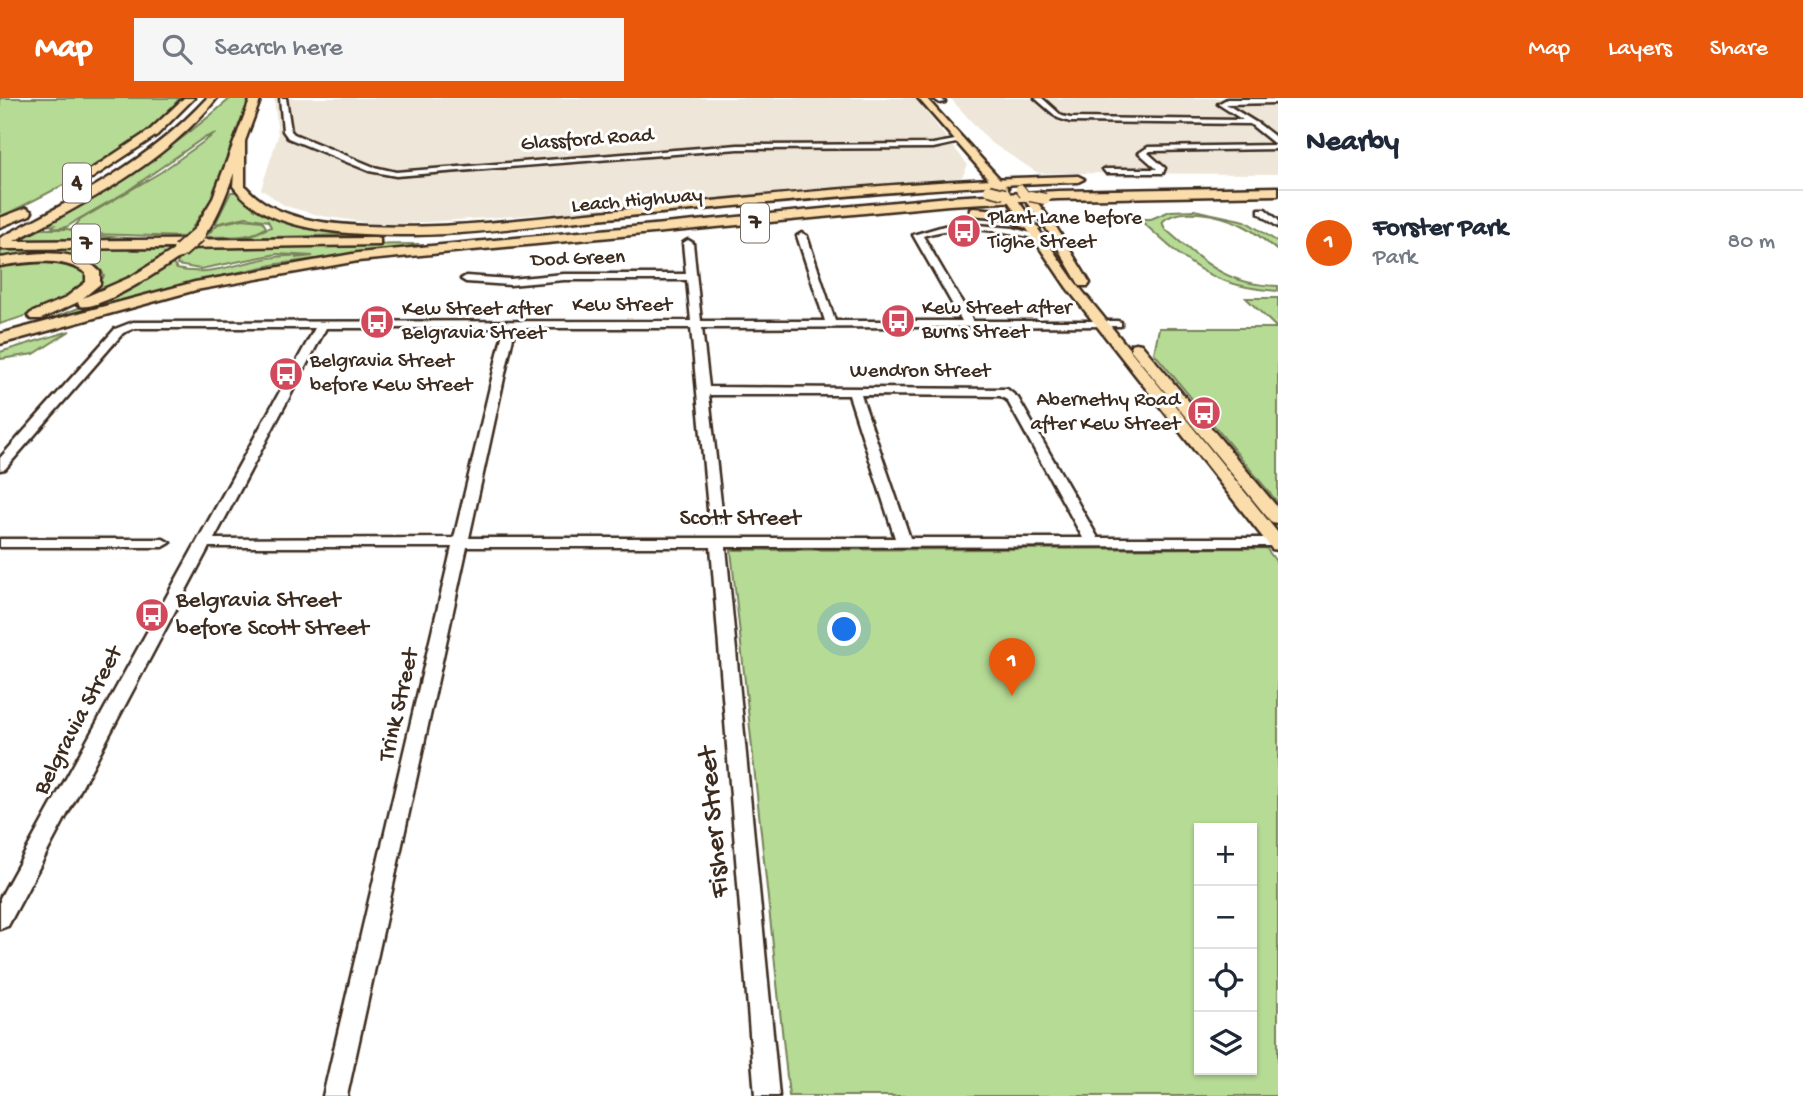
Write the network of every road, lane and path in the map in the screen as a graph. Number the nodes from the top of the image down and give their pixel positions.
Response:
1 (189, 98) edge
2 (212, 98) edge
3 (225, 98) edge
4 (256, 98) edge
5 (283, 98) edge
6 (1038, 98) edge
7 (921, 99) edge
8 (939, 99) edge
9 (1278, 101) edge
10 (949, 110) dead end
11 (1250, 122) junction
12 (960, 124) dead end
13 (178, 134) junction
14 (961, 141) junction
15 (241, 143) junction
16 (1278, 145) edge
17 (933, 146) junction
18 (973, 155) junction
19 (988, 155) dead end
20 (1095, 177) junction
21 (1175, 179) dead end
22 (1228, 179) dead end
23 (1278, 179) edge
24 (82, 180) dead end
25 (915, 185) junction
26 (1278, 188) edge
27 (1012, 191) junction
28 (1278, 197) edge
29 (32, 209) dead end
30 (1048, 209) junction
31 (954, 211) junction
32 (1262, 211) dead end
33 (571, 218) junction
34 (0, 224) edge
35 (1278, 224) edge
36 (1037, 232) junction
37 (802, 236) dead end
38 (555, 238) junction
39 (224, 243) junction
40 (688, 243) dead end
41 (0, 244) edge
42 (0, 262) edge
43 (692, 277) junction
44 (466, 279) dead end
45 (132, 303) junction
46 (831, 324) junction
47 (969, 324) junction
48 (1109, 324) junction
49 (322, 325) junction
50 (510, 325) junction
51 (696, 325) junction
52 (0, 327) edge
53 (0, 336) edge
54 (0, 345) edge
55 (703, 391) junction
56 (854, 391) junction
57 (0, 466) edge
58 (1278, 519) edge
59 (716, 520) dead end
60 (718, 542) junction
61 (904, 542) junction
62 (1093, 542) junction
63 (0, 543) edge
64 (163, 543) dead end
65 (203, 543) junction
66 (462, 543) junction
67 (1277, 543) edge
68 (0, 919) edge
69 (335, 1096) edge
70 (767, 1096) edge

1 - 24 highway, 4
2 - 13 highway, 4
3 - 13 highway
4 - 15 highway
5 - 17 street, Glassford Road
6 - 11 street
7 - 14 main road
8 - 10 main road
9 - 11 street
11 - 16 street
12 - 19 main road
13 - 41 highway, 4
14 - 17 street, Glassford Road
14 - 18 main road
15 - 33 highway
15 - 53 highway, bridge
16 - 20 street
17 - 18 street, Glassford Road
18 - 27 main road
20 - 21 highway, 7
20 - 27 highway, 7
20 - 27 highway, 7
22 - 23 highway
25 - 27 highway
25 - 27 highway
25 - 33 highway
26 - 38 highway, Leach Highway / 7
26 - 39 highway, Leach Highway / 7
27 - 30 highway
27 - 31 highway, 7
27 - 36 main road
28 - 30 highway
29 - 34 highway
30 - 48 main road
31 - 36 highway, 7
31 - 38 highway, 7
32 - 35 street
33 - 39 highway
36 - 47 street
36 - 48 main road
37 - 46 street
38 - 45 highway, Leach Highway / 7
39 - 41 highway, Leach Highway / 7
40 - 43 street
42 - 52 highway
43 - 44 street, Dod Green
43 - 51 street
45 - 53 highway, Leach Highway
45 - 54 highway
46 - 47 street, Kew Street
46 - 51 street, Kew Street
47 - 48 street, Kew Street
48 - 58 main road
48 - 67 main road
49 - 50 street, Kew Street
49 - 57 street, Kew Street
49 - 65 street, Belgravia Street
50 - 51 street, Kew Street
50 - 66 street, Trink Street
51 - 55 street
55 - 56 street, Wendron Street
55 - 59 street
56 - 61 street
56 - 62 street, Wendron Street
60 - 61 street, Scott Street
60 - 66 street, Scott Street
60 - 70 street, Fisher Street
61 - 62 street, Scott Street
62 - 67 street, Scott Street
63 - 64 street
65 - 66 street, Scott Street
65 - 68 street, Belgravia Street
66 - 69 street, Trink Street

